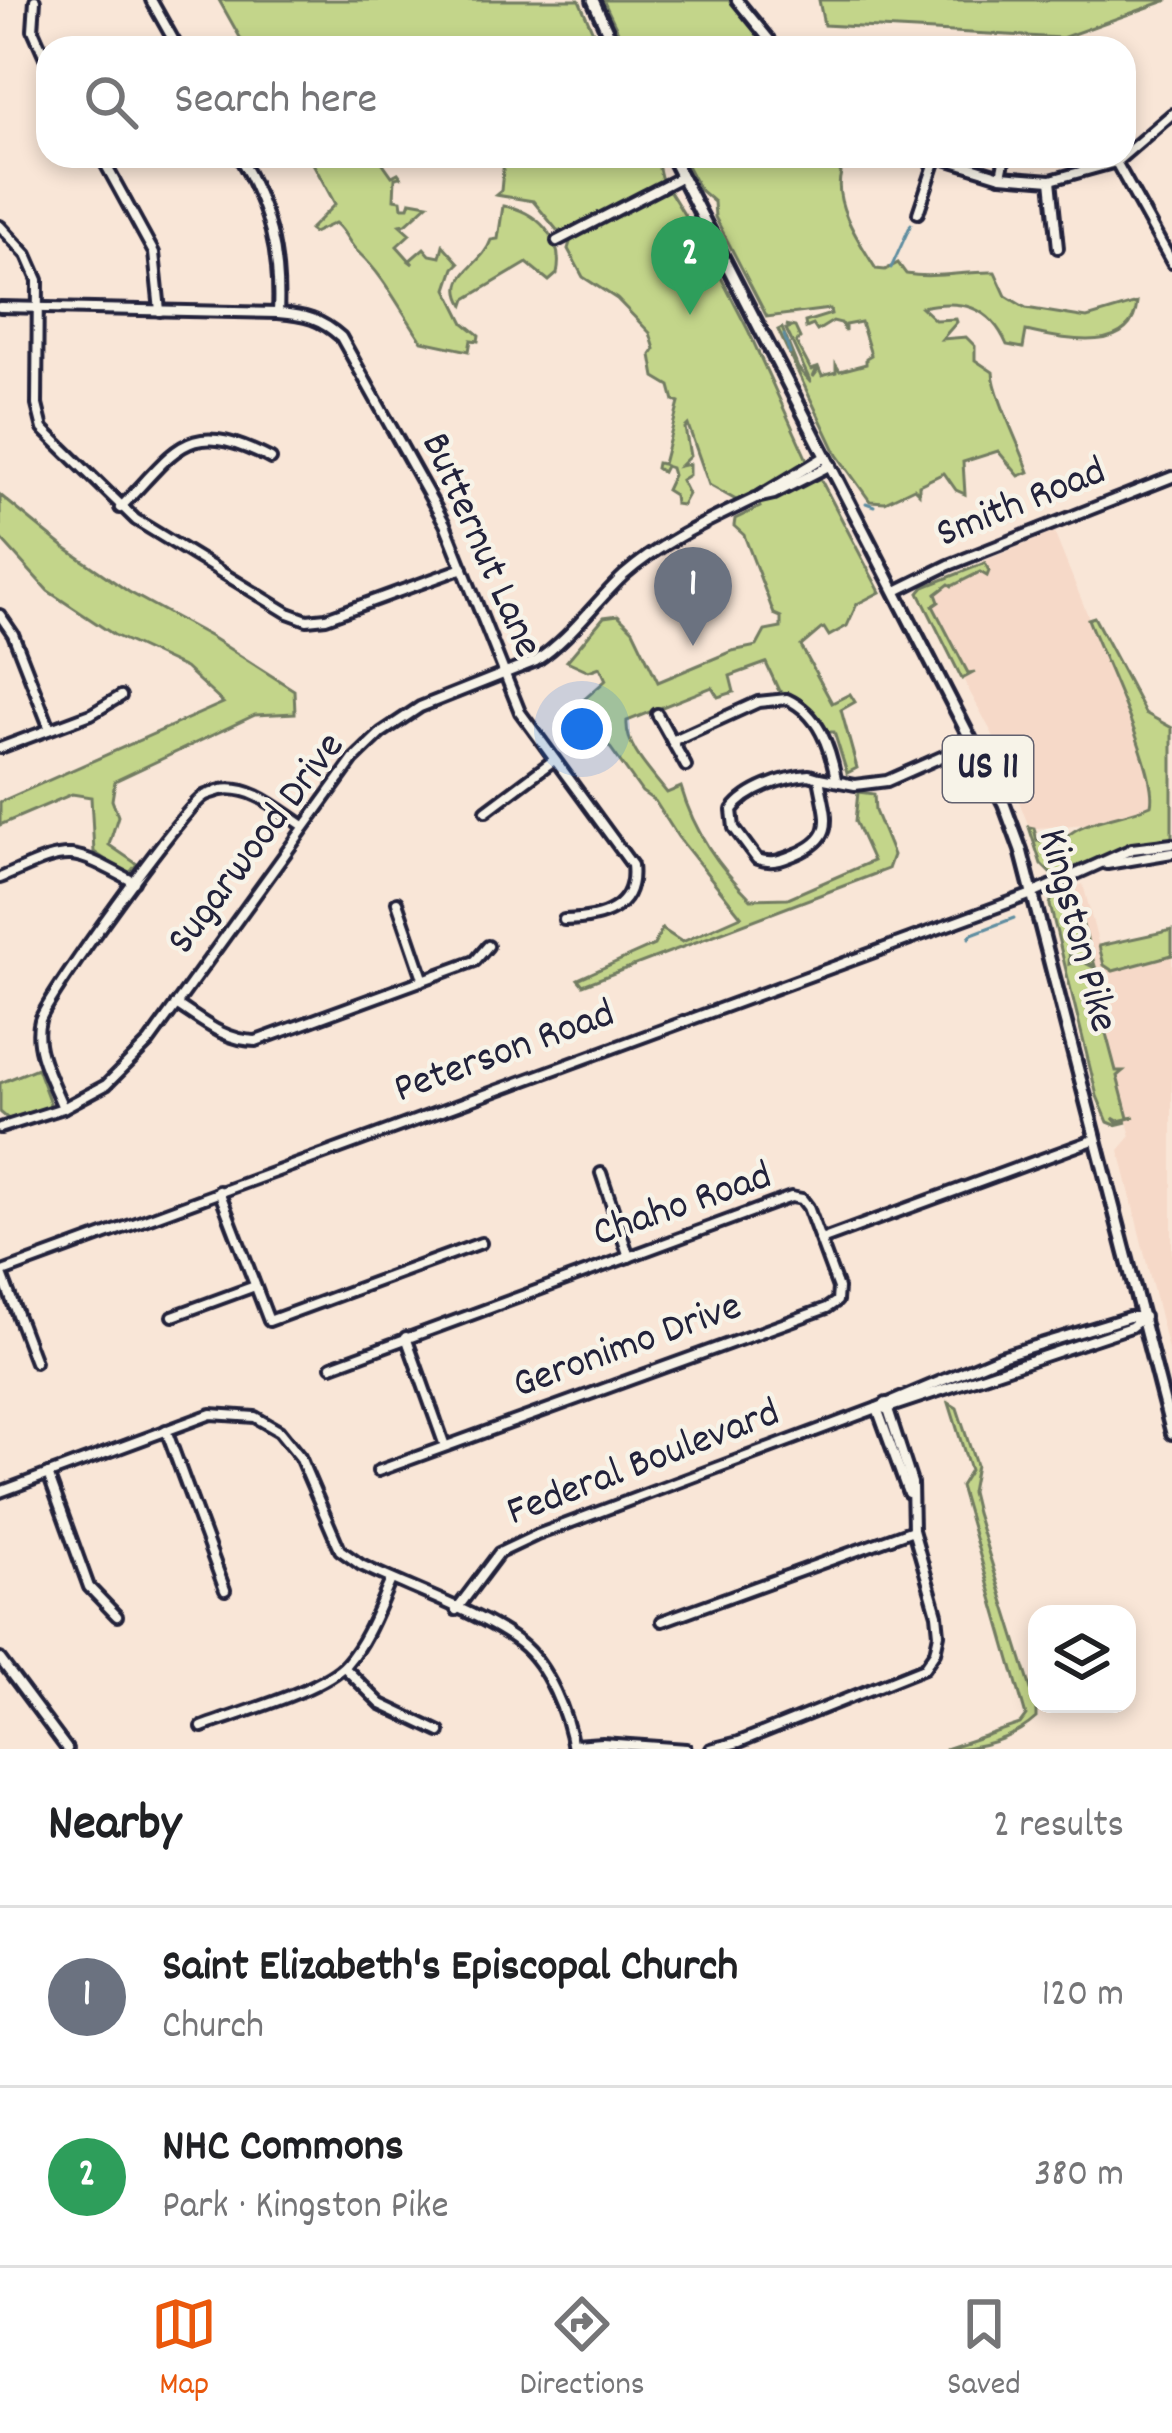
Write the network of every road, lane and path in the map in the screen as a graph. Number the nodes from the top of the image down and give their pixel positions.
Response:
1 (35, 0) edge
2 (151, 0) edge
3 (593, 0) edge
4 (737, 0) edge
5 (171, 36) edge
6 (610, 36) edge
7 (766, 36) edge
8 (36, 37) edge
9 (1172, 114) edge
10 (1136, 145) edge
11 (108, 168) edge
12 (246, 168) edge
13 (677, 168) edge
14 (932, 168) edge
15 (975, 168) edge
16 (1003, 168) edge
17 (1095, 168) edge
18 (1120, 168) edge
19 (1001, 176) junction
20 (682, 177) junction
21 (1051, 180) junction
22 (918, 213) dead end
23 (0, 226) edge
24 (556, 241) dead end
25 (1058, 248) dead end
26 (1171, 260) edge
27 (0, 307) edge
28 (41, 308) junction
29 (160, 311) junction
30 (278, 314) junction
31 (271, 459) dead end
32 (829, 460) junction
33 (1172, 477) edge
34 (120, 508) junction
35 (464, 568) junction
36 (896, 591) junction
37 (0, 616) edge
38 (504, 675) junction
39 (121, 696) dead end
40 (657, 714) dead end
41 (50, 729) junction
42 (672, 741) junction
43 (974, 742) junction
44 (0, 748) edge
45 (554, 760) junction
46 (686, 766) dead end
47 (819, 778) junction
48 (836, 779) junction
49 (486, 811) dead end
50 (304, 826) junction
51 (1172, 844) edge
52 (1172, 853) edge
53 (1100, 866) junction
54 (0, 878) edge
55 (134, 882) junction
56 (1032, 893) junction
57 (397, 902) dead end
58 (565, 920) dead end
59 (488, 946) dead end
60 (423, 978) junction
61 (176, 1004) junction
62 (63, 1108) junction
63 (0, 1128) edge
64 (1097, 1138) junction
65 (601, 1173) dead end
66 (219, 1191) junction
67 (821, 1240) junction
68 (481, 1243) dead end
69 (629, 1257) junction
70 (0, 1272) edge
71 (255, 1286) junction
72 (173, 1316) dead end
73 (1144, 1317) junction
74 (406, 1337) junction
75 (35, 1362) dead end
76 (332, 1366) dead end
77 (884, 1407) junction
78 (166, 1430) junction
79 (1172, 1433) edge
80 (445, 1446) junction
81 (378, 1471) dead end
82 (48, 1474) junction
83 (0, 1492) edge
84 (913, 1530) junction
85 (391, 1580) junction
86 (225, 1590) dead end
87 (456, 1610) junction
88 (117, 1616) dead end
89 (662, 1621) dead end
90 (0, 1659) edge
91 (344, 1667) junction
92 (202, 1727) dead end
93 (440, 1732) dead end
94 (573, 1747) edge
95 (67, 1749) edge
96 (686, 1749) edge
97 (711, 1749) edge

1 - 8 street
2 - 5 street
3 - 6 main road
4 - 7 street
9 - 10 street
11 - 29 street
12 - 30 street
13 - 20 main road, Kingston Pike / US 11
14 - 22 street
15 - 19 street
16 - 19 street
17 - 21 street
18 - 26 street
19 - 21 street
20 - 24 street
20 - 32 main road, Kingston Pike / US 11
21 - 25 street
23 - 28 street
27 - 28 street, Butternut Lane
28 - 29 street, Butternut Lane
28 - 34 street
29 - 30 street, Butternut Lane
30 - 35 street, Butternut Lane
31 - 34 street
32 - 36 main road, Kingston Pike / US 11
32 - 38 street, Sugarwood Drive
33 - 36 street, Smith Road
34 - 35 street
35 - 38 street, Butternut Lane
36 - 43 main road, Kingston Pike / US 11
37 - 41 street
38 - 45 street, Butternut Lane
38 - 50 street, Sugarwood Drive
39 - 41 street
40 - 42 street
41 - 44 street
42 - 46 street
42 - 48 street
43 - 48 street
43 - 56 main road, Kingston Pike / US 11
45 - 49 street
45 - 58 street, Butternut Lane
47 - 47 street
47 - 48 street
50 - 55 street
50 - 61 street, Sugarwood Drive
51 - 53 street
52 - 53 street
53 - 56 street, Peterson Road
54 - 55 street, Sugarwood Drive
55 - 62 street
56 - 64 main road, Kingston Pike / US 11
56 - 66 street, Peterson Road
57 - 60 street
59 - 60 street
60 - 61 street
61 - 62 street, Sugarwood Drive
62 - 63 street, Sugarwood Drive
64 - 67 street, Chaho Road
64 - 73 main road, Kingston Pike / US 11
65 - 69 street
66 - 70 street, Peterson Road
66 - 71 street
67 - 69 street, Chaho Road
67 - 80 street, Geronimo Drive
68 - 71 street
69 - 74 street, Chaho Road
70 - 75 street
71 - 72 street
73 - 77 street, Federal Boulevard
73 - 79 main road, Kingston Pike / US 11
74 - 76 street, Chaho Road
74 - 80 street
77 - 84 street
77 - 87 street, Federal Boulevard
78 - 82 street
78 - 85 street
78 - 86 street
80 - 81 street, Geronimo Drive
82 - 83 street
82 - 88 street
84 - 89 street
84 - 97 street
85 - 87 street
85 - 91 street
87 - 94 street
90 - 95 street
91 - 92 street
91 - 93 street
94 - 96 street

